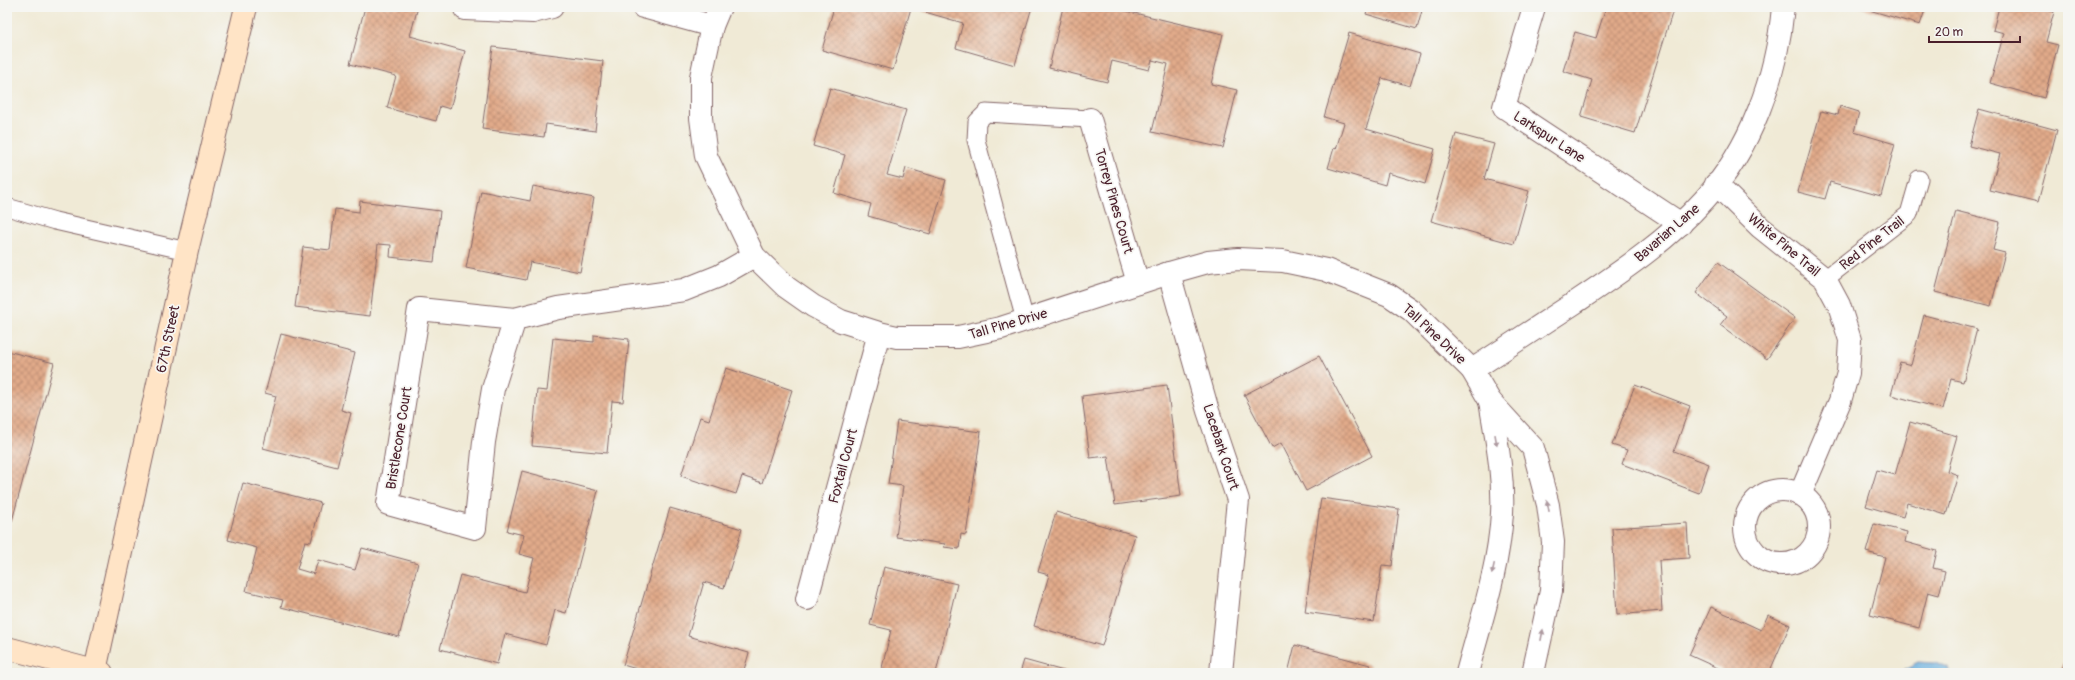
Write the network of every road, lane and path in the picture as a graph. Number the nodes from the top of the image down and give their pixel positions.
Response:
1 (246, 7) edge
2 (466, 7) edge
3 (552, 7) edge
4 (643, 7) edge
5 (1534, 7) edge
6 (1783, 7) edge
7 (716, 17) edge
8 (1090, 119) joint
9 (1919, 179) dead end
10 (1716, 184) junction
11 (7, 207) edge
12 (1681, 224) junction
13 (187, 252) junction
14 (754, 256) junction
15 (1169, 273) junction
16 (1825, 279) junction
17 (1138, 283) junction
18 (515, 319) junction
19 (1025, 320) junction
20 (879, 333) junction
21 (1472, 370) junction
22 (1490, 401) junction
23 (1800, 495) dead end
24 (807, 599) dead end
25 (7, 648) edge
26 (97, 672) edge
27 (1221, 673) edge
28 (1467, 673) edge
29 (1533, 673) edge

1 - 13 street, 67th Street
2 - 3 street
4 - 7 street
5 - 12 street, Larkspur Lane
6 - 10 street, Bavarian Lane
7 - 14 street, Tall Pine Drive
8 - 17 street, Torrey Pines Court
8 - 19 lane
9 - 16 lane, Red Pine Trail
10 - 12 street, Bavarian Lane
10 - 16 street, White Pine Trail
11 - 13 lane
12 - 21 street, Bavarian Lane
13 - 26 street, 67th Street
14 - 18 street, Bristlecone Court
14 - 20 street, Tall Pine Drive
15 - 17 street, Tall Pine Drive
15 - 21 street, Tall Pine Drive
15 - 27 street, Lacebark Court
16 - 23 street, White Pine Trail
17 - 19 street, Tall Pine Drive
18 - 18 street, Bristlecone Court
19 - 20 street, Tall Pine Drive
20 - 24 street, Foxtail Court
21 - 22 street, Tall Pine Drive
22 -> 28 street, Tall Pine Drive
29 -> 22 street, Tall Pine Drive
25 - 26 street

